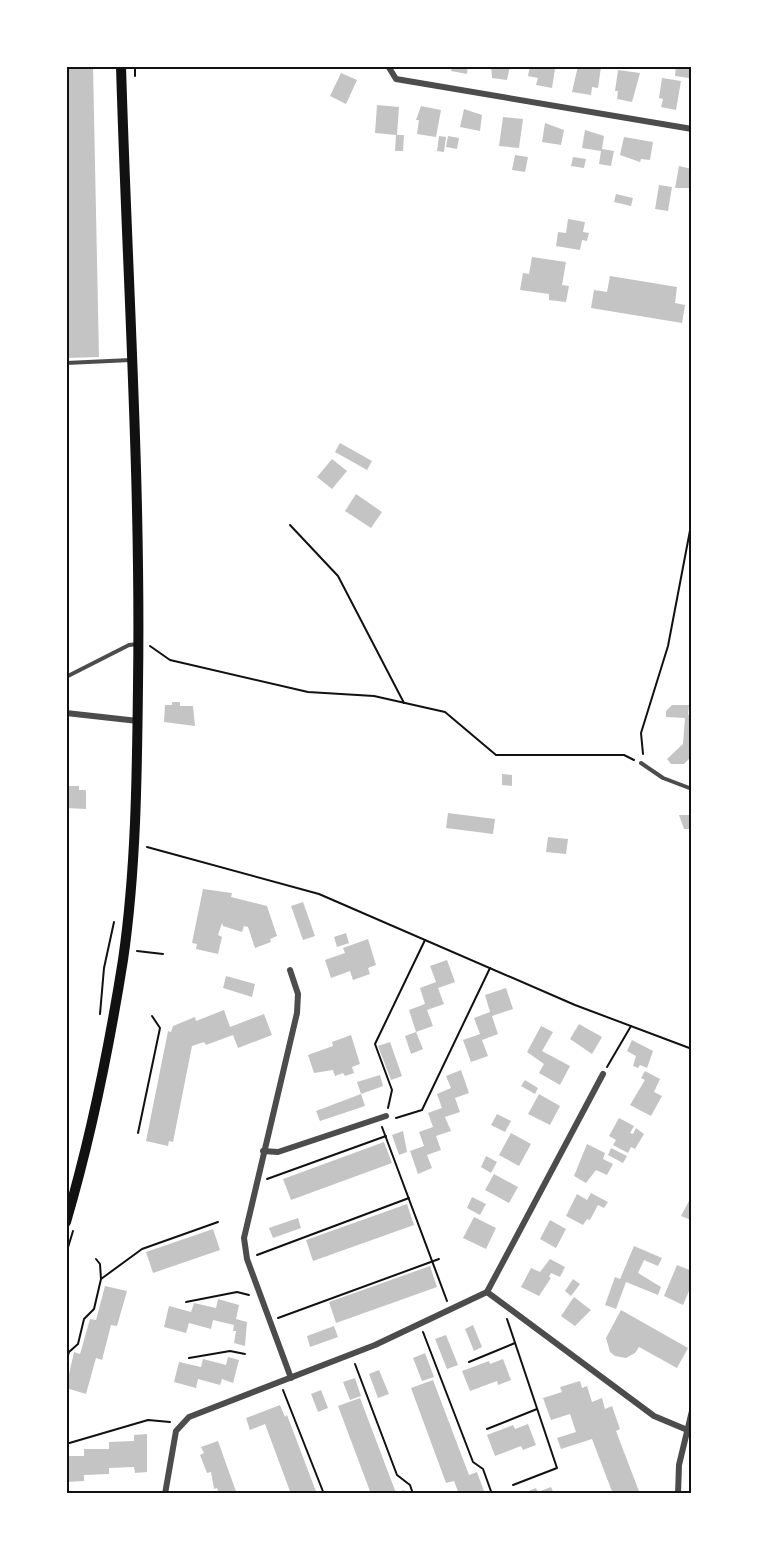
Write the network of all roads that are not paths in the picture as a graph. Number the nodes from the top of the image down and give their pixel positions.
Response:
1 (121, 66) edge
2 (388, 66) edge
3 (692, 129) edge
4 (133, 360) junction
5 (66, 363) edge
6 (143, 644) junction
7 (66, 677) edge
8 (66, 713) edge
9 (138, 721) junction
10 (641, 763) road end
11 (692, 789) edge
12 (290, 970) dead end
13 (603, 1074) road end
14 (387, 1116) road end
15 (263, 1151) junction
16 (66, 1222) edge
17 (487, 1292) junction
18 (291, 1378) junction
19 (692, 1411) edge
20 (686, 1429) junction
21 (165, 1494) edge
22 (678, 1494) edge

1 - 4 main road
2 - 3 street
4 - 5 lane
4 - 6 main road
6 - 7 lane
6 - 9 main road
8 - 9 street
9 - 16 main road
10 - 11 lane
12 - 15 street
13 - 17 street
14 - 15 street
15 - 18 street
17 - 18 street
17 - 20 street
18 - 21 street
19 - 20 street
20 - 22 street

